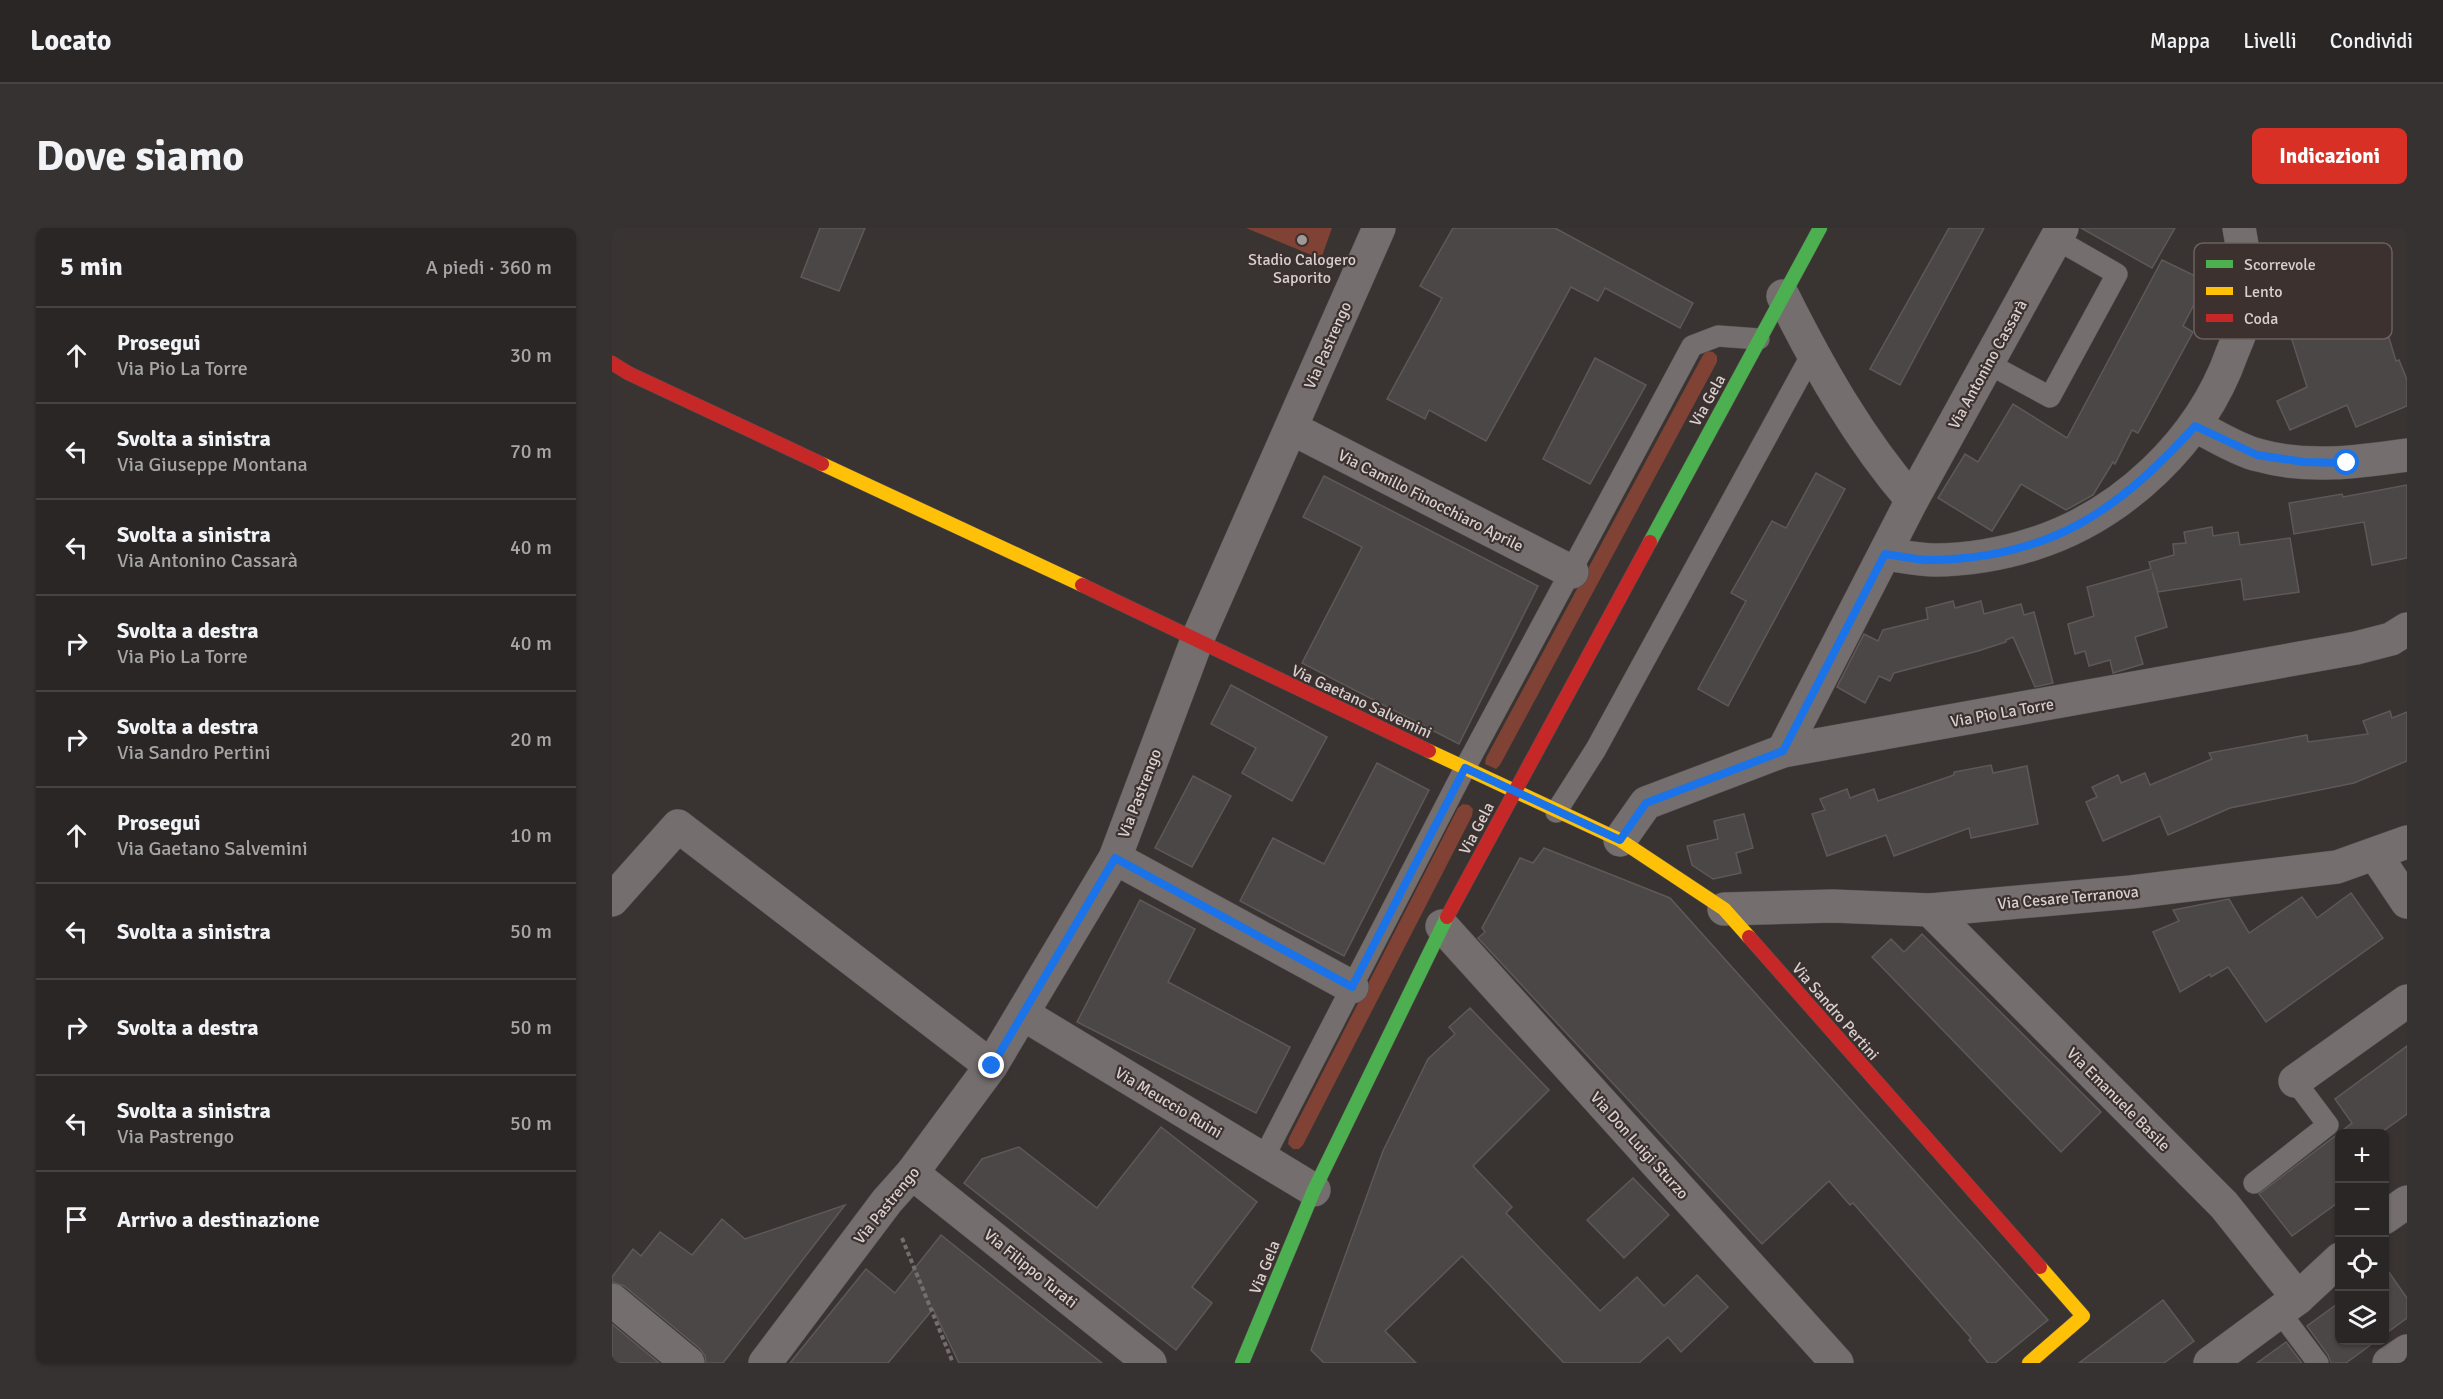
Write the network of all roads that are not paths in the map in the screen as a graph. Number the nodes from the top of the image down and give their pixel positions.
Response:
1 (1379, 228) edge
2 (1820, 228) edge
3 (2239, 228) edge
4 (2059, 234) edge
5 (2240, 243) edge
6 (1783, 296) junction
7 (1759, 339) junction
8 (2237, 339) edge
9 (1812, 354) junction
10 (612, 363) edge
11 (1987, 363) junction
12 (2195, 426) junction
13 (1291, 428) junction
14 (2407, 454) edge
15 (1912, 500) junction
16 (1885, 554) junction
17 (1572, 572) junction
18 (2407, 629) edge
19 (1197, 640) junction
20 (1783, 751) junction
21 (1465, 768) junction
22 (1514, 791) junction
23 (1556, 812) junction
24 (1620, 840) junction
25 (2407, 842) edge
26 (2375, 854) junction
27 (1115, 858) junction
28 (612, 900) edge
29 (2407, 902) edge
30 (1724, 909) junction
31 (1930, 910) junction
32 (1442, 926) junction
33 (1352, 987) junction
34 (2407, 1001) edge
35 (1023, 1014) junction
36 (992, 1066) junction
37 (2295, 1080) joint
38 (1263, 1159) junction
39 (912, 1173) junction
40 (2253, 1183) dead end
41 (1314, 1190) junction
42 (2407, 1202) edge
43 (2389, 1215) edge
44 (2335, 1263) edge
45 (612, 1300) edge
46 (2288, 1304) junction
47 (2407, 1350) edge
48 (688, 1363) edge
49 (765, 1363) edge
50 (1150, 1363) edge
51 (1242, 1363) edge
52 (1837, 1363) edge
53 (2029, 1363) edge
54 (2210, 1363) edge
55 (2318, 1363) edge
56 (2389, 1363) edge

1 - 13 street, Via Pastrengo
2 - 6 street, Via Gela
3 - 5 street
4 - 11 street, Via Antonino Cassarà
4 - 11 lane
6 - 7 street, Via Gela
6 - 9 street
7 - 17 lane
7 - 22 street, Via Gela
8 - 12 street
9 - 15 street
9 - 23 lane
10 - 19 street, Via Gaetano Salvemini
11 - 15 street, Via Antonino Cassarà
12 - 14 street
12 - 16 street
13 - 17 street, Via Camillo Finocchiaro Aprile
13 - 19 street, Via Pastrengo
15 - 16 street, Via Antonino Cassarà
16 - 20 street, Via Antonino Cassarà
17 - 21 lane
18 - 20 street, Via Pio La Torre
19 - 21 street, Via Gaetano Salvemini
19 - 27 street, Via Pastrengo
20 - 24 street, Via Pio La Torre
21 - 22 street, Via Gaetano Salvemini
21 - 33 lane
22 - 23 street, Via Sandro Pertini
22 - 32 street, Via Gela
23 - 24 street, Via Sandro Pertini
24 - 30 street, Via Sandro Pertini
25 - 26 street, Via Cesare Terranova
26 - 29 street
26 - 31 street, Via Cesare Terranova
27 - 33 street
27 - 35 street, Via Pastrengo
28 - 36 street
30 - 31 street, Via Cesare Terranova
30 - 53 street, Via Sandro Pertini
31 - 46 street, Via Emanuele Basile
32 - 41 street, Via Gela
32 - 52 street, Via Don Luigi Sturzo
33 - 38 lane
34 - 37 street
35 - 36 street, Via Pastrengo
35 - 38 street, Via Meuccio Ruini
36 - 39 street, Via Pastrengo
37 - 40 lane
38 - 41 street, Via Meuccio Ruini
39 - 49 street, Via Pastrengo
39 - 50 street, Via Filippo Turati
41 - 51 street, Via Gela
42 - 43 street
44 - 46 street
45 - 48 street
46 - 54 street
46 - 55 lane
47 - 56 street

